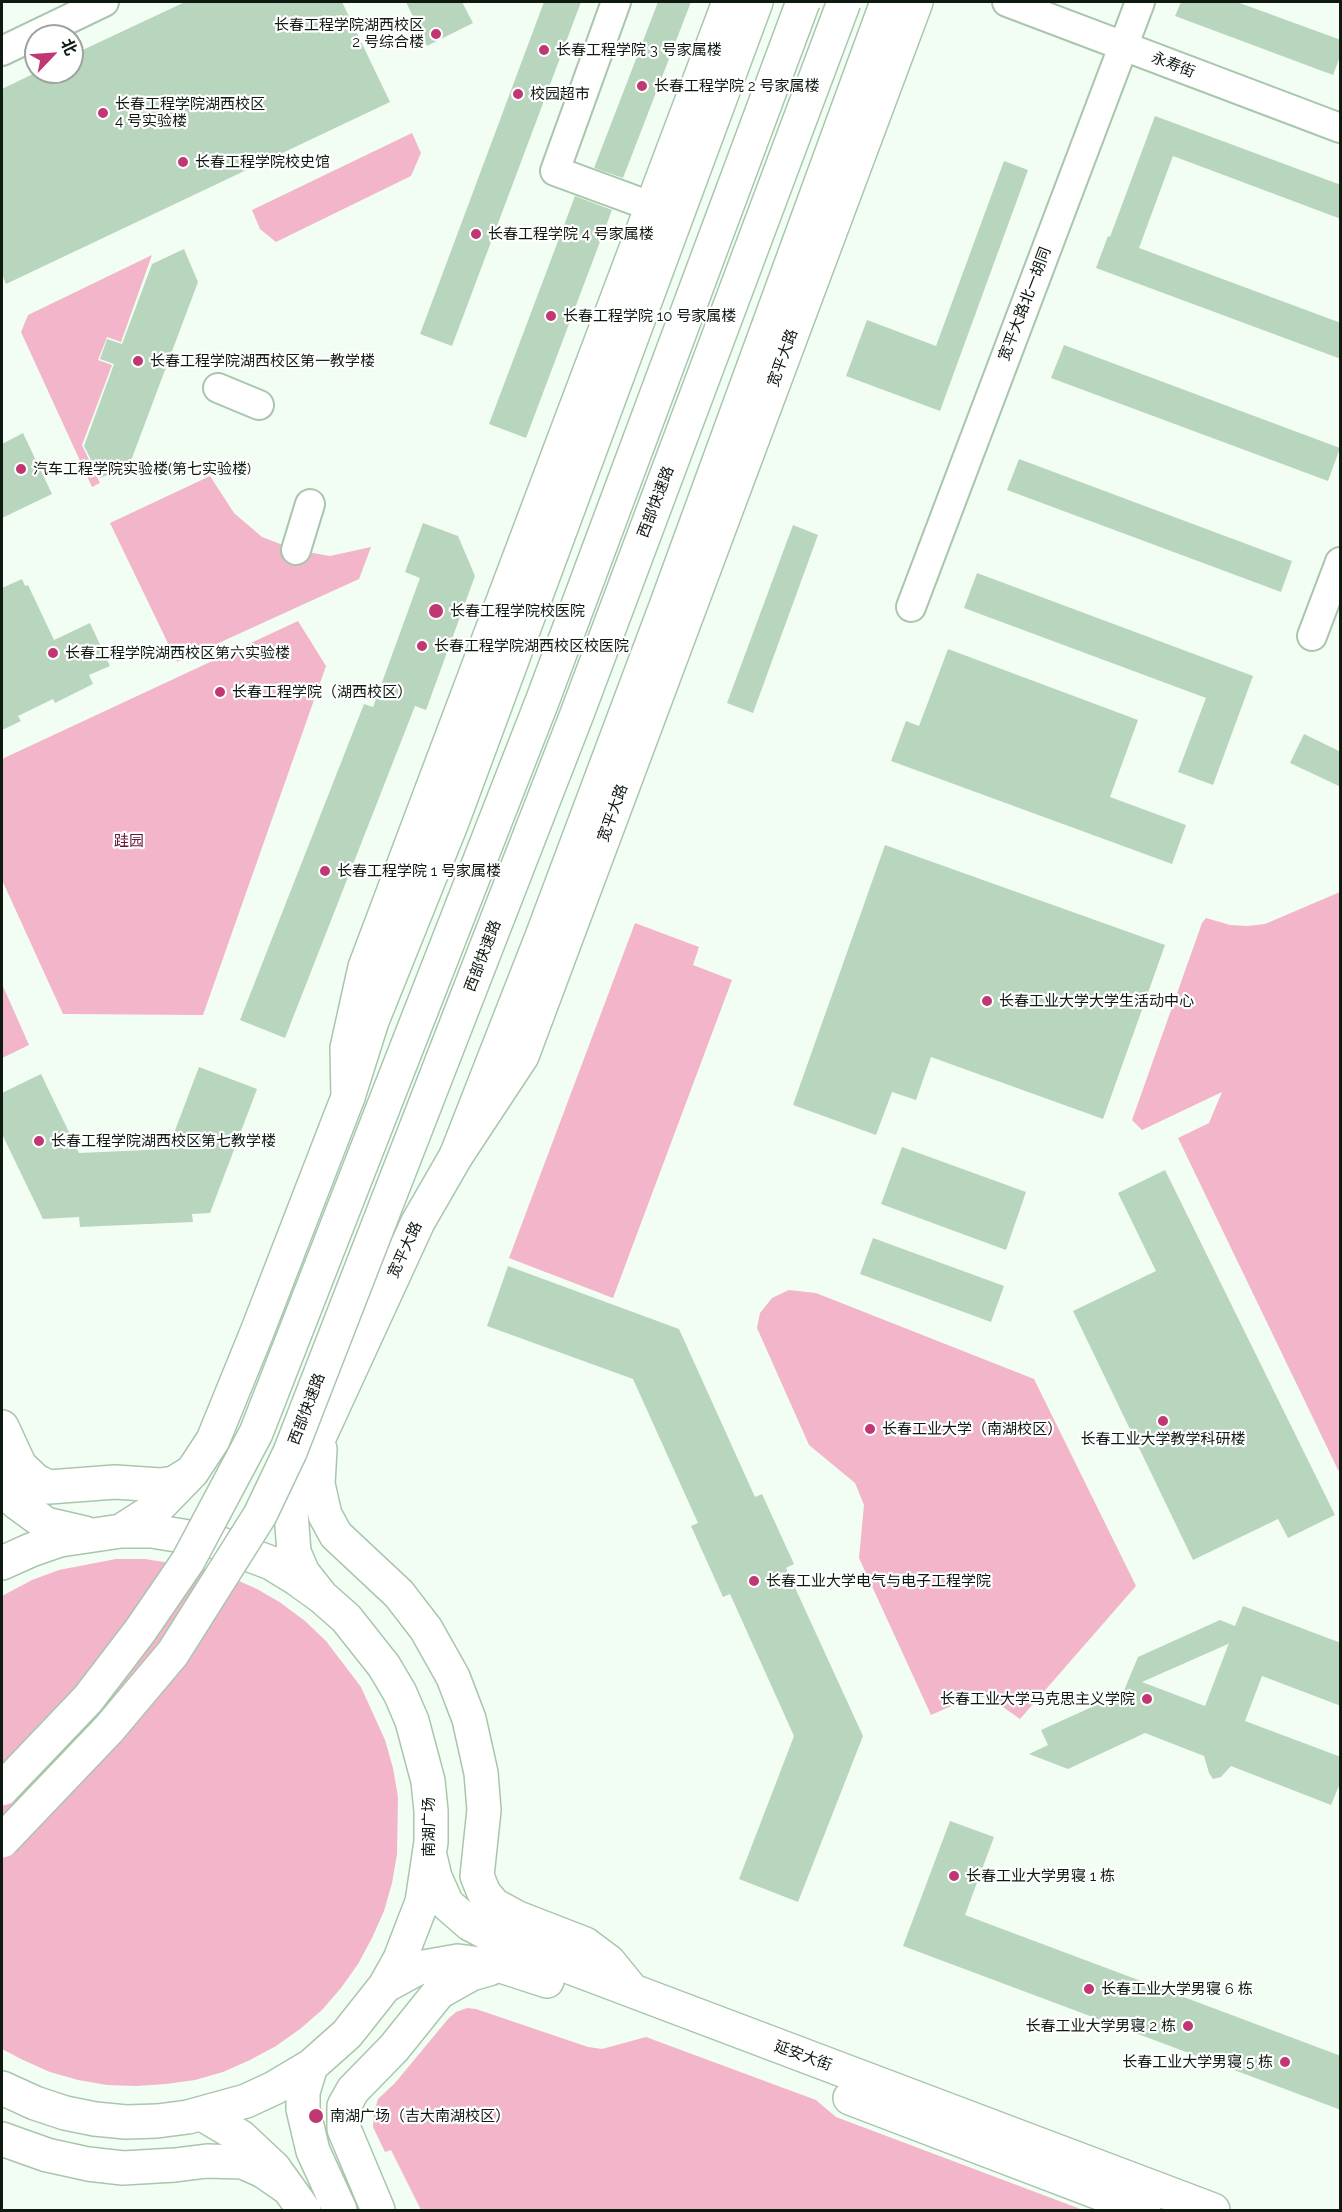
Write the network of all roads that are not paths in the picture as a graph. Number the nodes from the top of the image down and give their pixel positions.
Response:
1 (104, 2) edge
2 (616, 2) edge
3 (729, 2) edge
4 (756, 2) edge
5 (803, 2) edge
6 (843, 2) edge
7 (887, 2) edge
8 (916, 2) edge
9 (1006, 2) edge
10 (1140, 2) edge
11 (1124, 46) junction
12 (2, 51) edge
13 (1341, 128) edge
14 (634, 200) dead end
15 (218, 388) dead end
16 (260, 405) dead end
17 (310, 504) dead end
18 (296, 550) dead end
19 (1341, 562) edge
20 (910, 607) dead end
21 (1312, 636) dead end
22 (348, 1097) junction
23 (456, 1156) junction
24 (2, 1427) edge
25 (321, 1430) junction
26 (192, 1472) junction
27 (2, 1484) edge
28 (106, 1532) junction
29 (2, 1563) edge
30 (322, 1597) junction
31 (2, 1789) edge
32 (2, 1841) edge
33 (430, 1858) junction
34 (504, 1967) junction
35 (385, 1986) junction
36 (634, 1993) junction
37 (311, 2066) junction
38 (2, 2088) edge
39 (202, 2114) junction
40 (2, 2139) edge
41 (297, 2200) edge
42 (340, 2211) edge
43 (378, 2211) edge
44 (1144, 2211) edge
45 (1213, 2211) edge

1 - 12 street
2 - 14 street
3 - 22 main road
4 - 22 main road
5 - 31 main road, bridge
6 - 32 main road, 西部快速路, bridge
7 - 23 main road
8 - 23 main road, 宽平大路
9 - 11 street, 永寿街
10 - 11 street, 宽平大路北一胡同
11 - 13 street, 永寿街
11 - 20 street, 宽平大路北一胡同
15 - 16 street
17 - 18 street
19 - 21 street
22 - 26 main road
23 - 25 main road, 宽平大路
24 - 26 main road
25 - 30 main road, 宽平大路
25 - 36 main road
26 - 28 main road
27 - 28 main road
28 - 29 main road, 南湖广场
28 - 30 main road, 南湖广场
30 - 33 main road, 南湖广场
33 - 35 main road, 南湖广场
33 - 36 main road, 延安大街
34 - 35 main road, 延安大街
34 - 43 main road
34 - 44 main road, 延安大街
35 - 37 main road, 南湖广场
36 - 45 main road, 延安大街
37 - 39 main road, 南湖广场
37 - 42 main road
38 - 39 main road, 南湖广场
39 - 41 main road
40 - 41 main road

